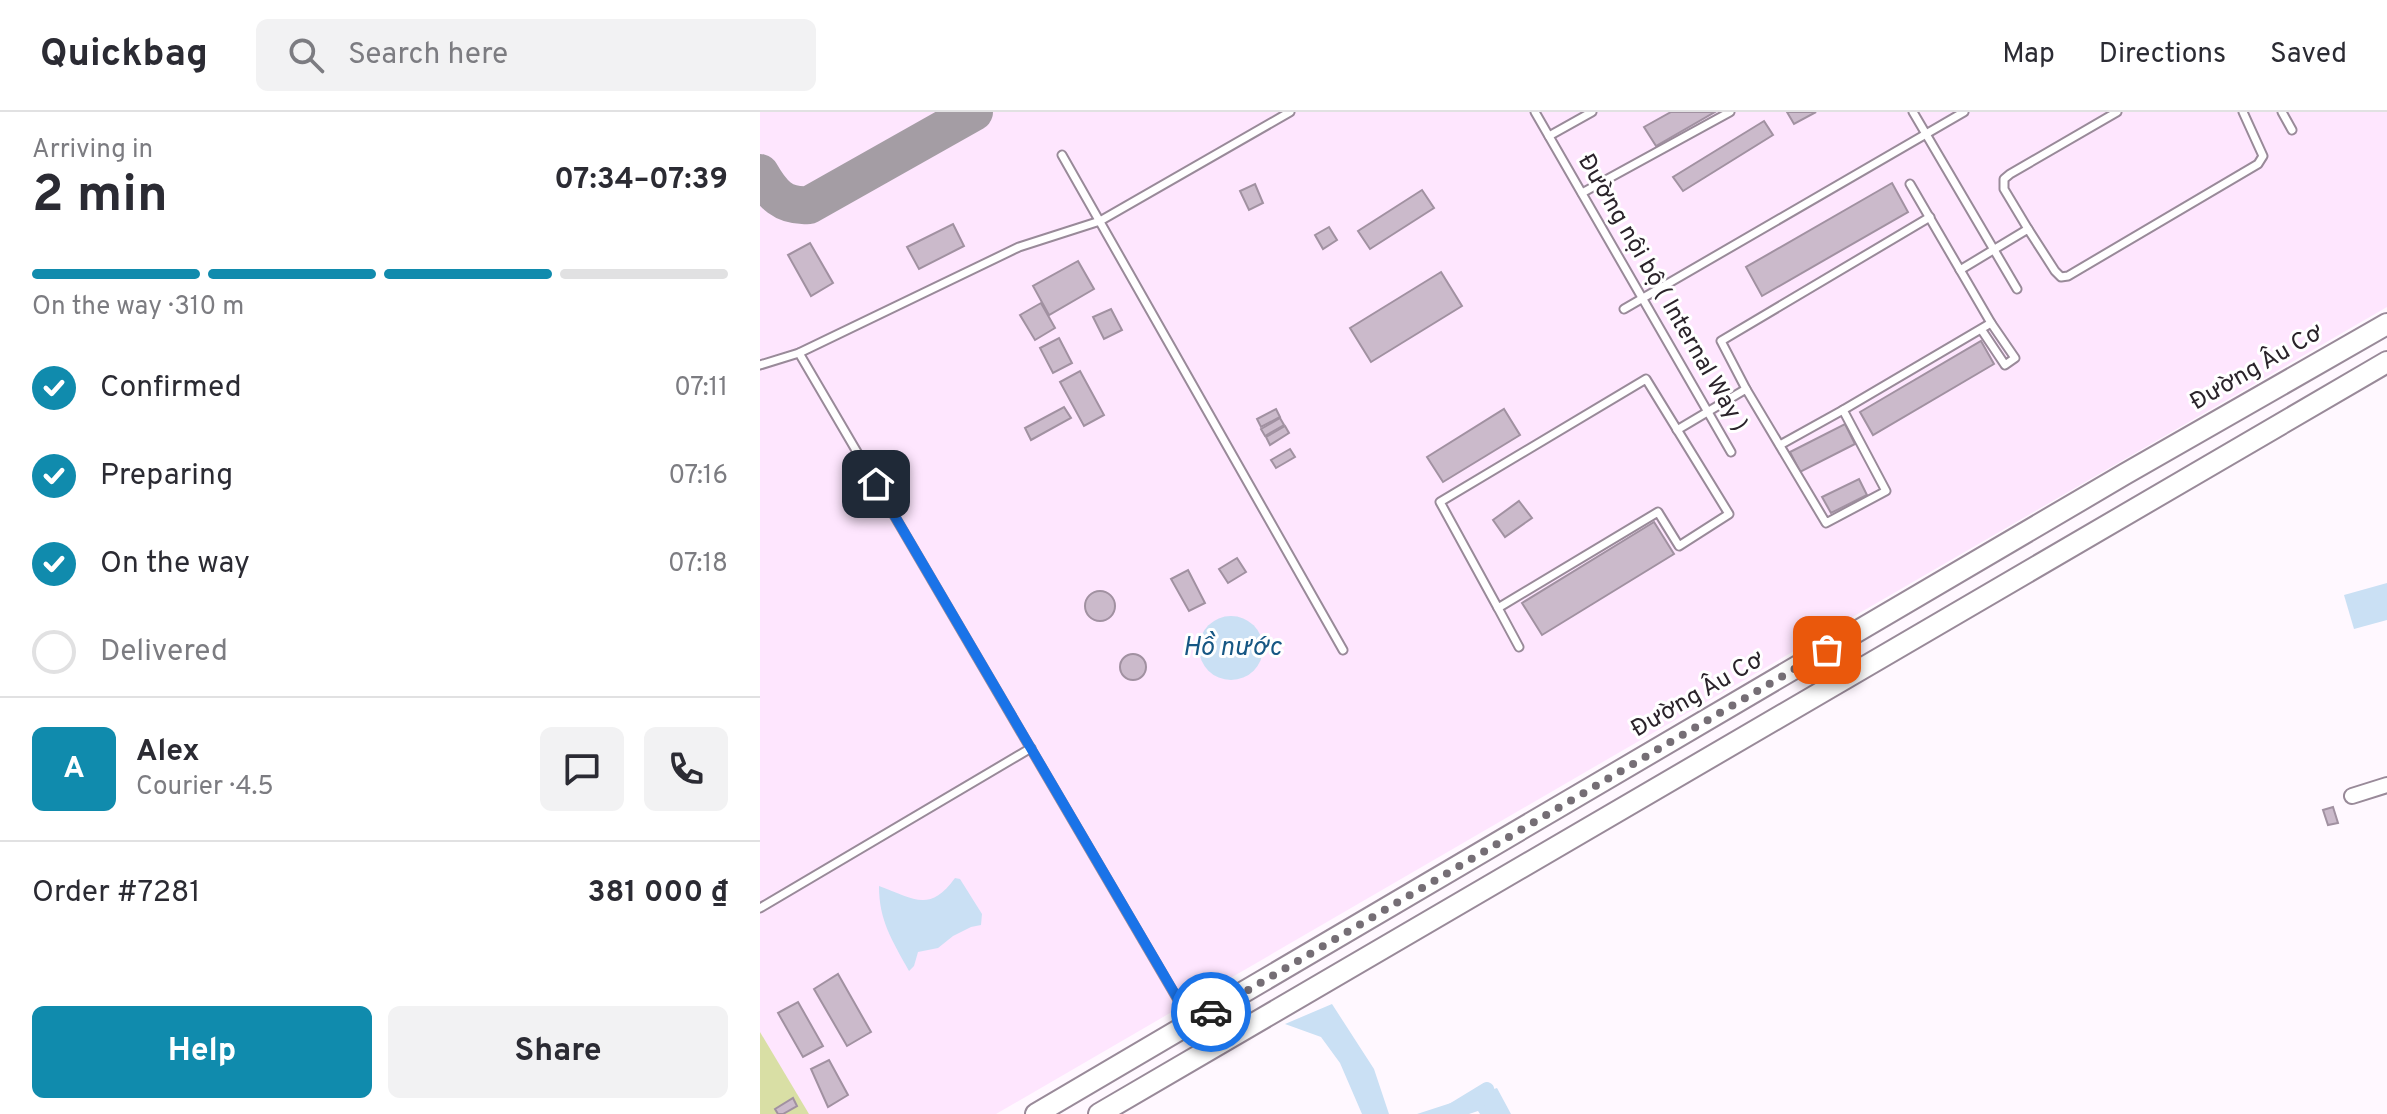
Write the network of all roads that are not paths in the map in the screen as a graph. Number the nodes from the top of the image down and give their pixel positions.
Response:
1 (1290, 112) edge
2 (1535, 112) edge
3 (1592, 112) edge
4 (1730, 112) edge
5 (1913, 112) edge
6 (1964, 112) edge
7 (2117, 112) edge
8 (2243, 112) edge
9 (2282, 112) edge
10 (2292, 130) dead end
11 (1926, 134) junction
12 (1549, 136) junction
13 (1062, 155) dead end
14 (1910, 184) dead end
15 (1582, 193) junction
16 (1930, 217) junction
17 (1100, 221) junction
18 (2028, 229) junction
19 (1993, 249) junction
20 (1960, 270) junction
21 (2017, 289) dead end
22 (1642, 298) junction
23 (1624, 309) dead end
24 (1991, 323) junction
25 (2387, 324) edge
26 (1981, 329) junction
27 (799, 353) junction
28 (2387, 362) edge
29 (760, 365) edge
30 (1746, 389) junction
31 (1843, 410) junction
32 (1708, 412) junction
33 (1677, 430) junction
34 (1780, 445) junction
35 (1731, 452) dead end
36 (1498, 608) junction
37 (1519, 647) dead end
38 (1343, 650) dead end
39 (1031, 748) junction
40 (2387, 785) edge
41 (2352, 796) dead end
42 (1474, 857) junction
43 (1492, 885) junction
44 (760, 908) edge
45 (1192, 1023) junction
46 (1036, 1114) edge
47 (1099, 1114) edge

1 - 17 lane
2 - 12 lane, Đường nội bộ ( Internal Way )
3 - 12 lane
4 - 15 lane
5 - 11 lane
6 - 11 lane
7 - 18 lane
8 - 18 lane
9 - 10 lane
11 - 19 lane
11 - 22 lane
12 - 15 lane, Đường nội bộ ( Internal Way )
13 - 17 lane
14 - 16 lane
15 - 22 lane, Đường nội bộ ( Internal Way )
16 - 20 lane
16 - 30 lane
17 - 27 lane
17 - 38 lane
18 - 19 lane
19 - 20 lane
19 - 21 lane
20 - 24 lane
22 - 23 lane
22 - 32 lane, Đường nội bộ ( Internal Way )
24 - 26 lane
24 - 26 lane
25 - 42 street, Đường Âu Cơ
26 - 31 lane
27 - 29 lane
27 - 39 lane
28 - 43 street
30 - 32 lane
30 - 34 lane
31 - 34 lane
31 - 34 lane
32 - 33 lane
32 - 35 lane, Đường nội bộ ( Internal Way )
33 - 36 lane
33 - 36 lane
36 - 37 lane
39 - 44 lane
39 - 45 lane
40 - 41 street
42 - 43 street
42 - 45 street, Đường Âu Cơ
43 - 47 street
45 - 46 street, Đường Âu Cơ

